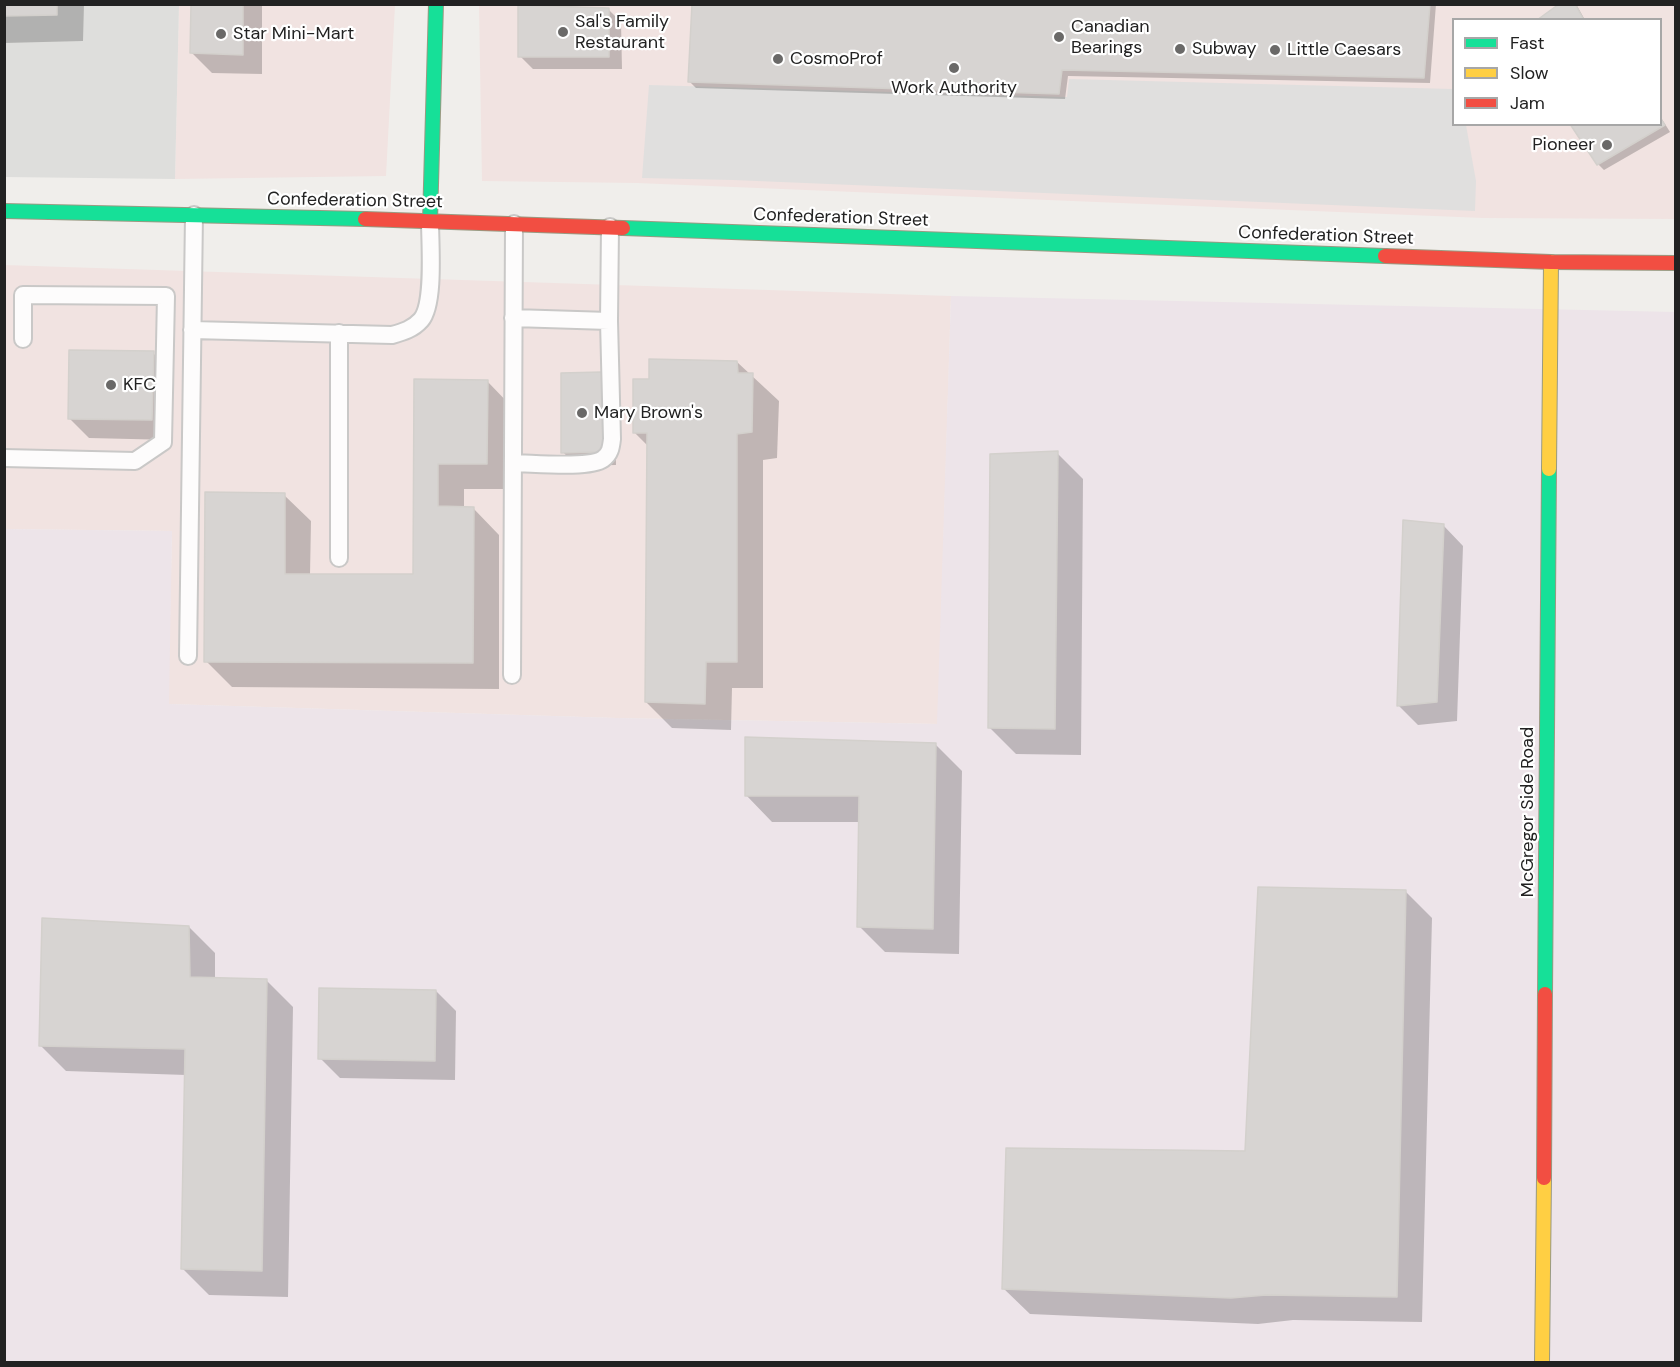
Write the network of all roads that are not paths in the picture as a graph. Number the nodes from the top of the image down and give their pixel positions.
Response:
1 (436, 4) edge
2 (4, 211) edge
3 (194, 215) junction
4 (430, 221) junction
5 (514, 224) junction
6 (610, 227) junction
7 (1551, 262) junction
8 (1676, 263) edge
9 (513, 318) junction
10 (609, 321) junction
11 (192, 330) junction
12 (339, 333) junction
13 (23, 339) dead end
14 (4, 458) edge
15 (513, 463) junction
16 (339, 558) dead end
17 (188, 656) dead end
18 (512, 675) dead end
19 (1542, 1362) edge

1 - 4 main road
2 - 3 main road, Confederation Street
3 - 4 main road, Confederation Street
3 - 11 lane
4 - 5 main road, Confederation Street
4 - 12 lane
5 - 6 main road, Confederation Street
5 - 9 lane
6 - 7 main road, Confederation Street
6 - 10 lane
7 - 8 main road, Confederation Street
7 - 19 main road, McGregor Side Road
9 - 10 lane
9 - 15 lane
10 - 15 lane
11 - 12 lane
11 - 17 lane
12 - 16 lane
13 - 14 lane
15 - 18 lane

